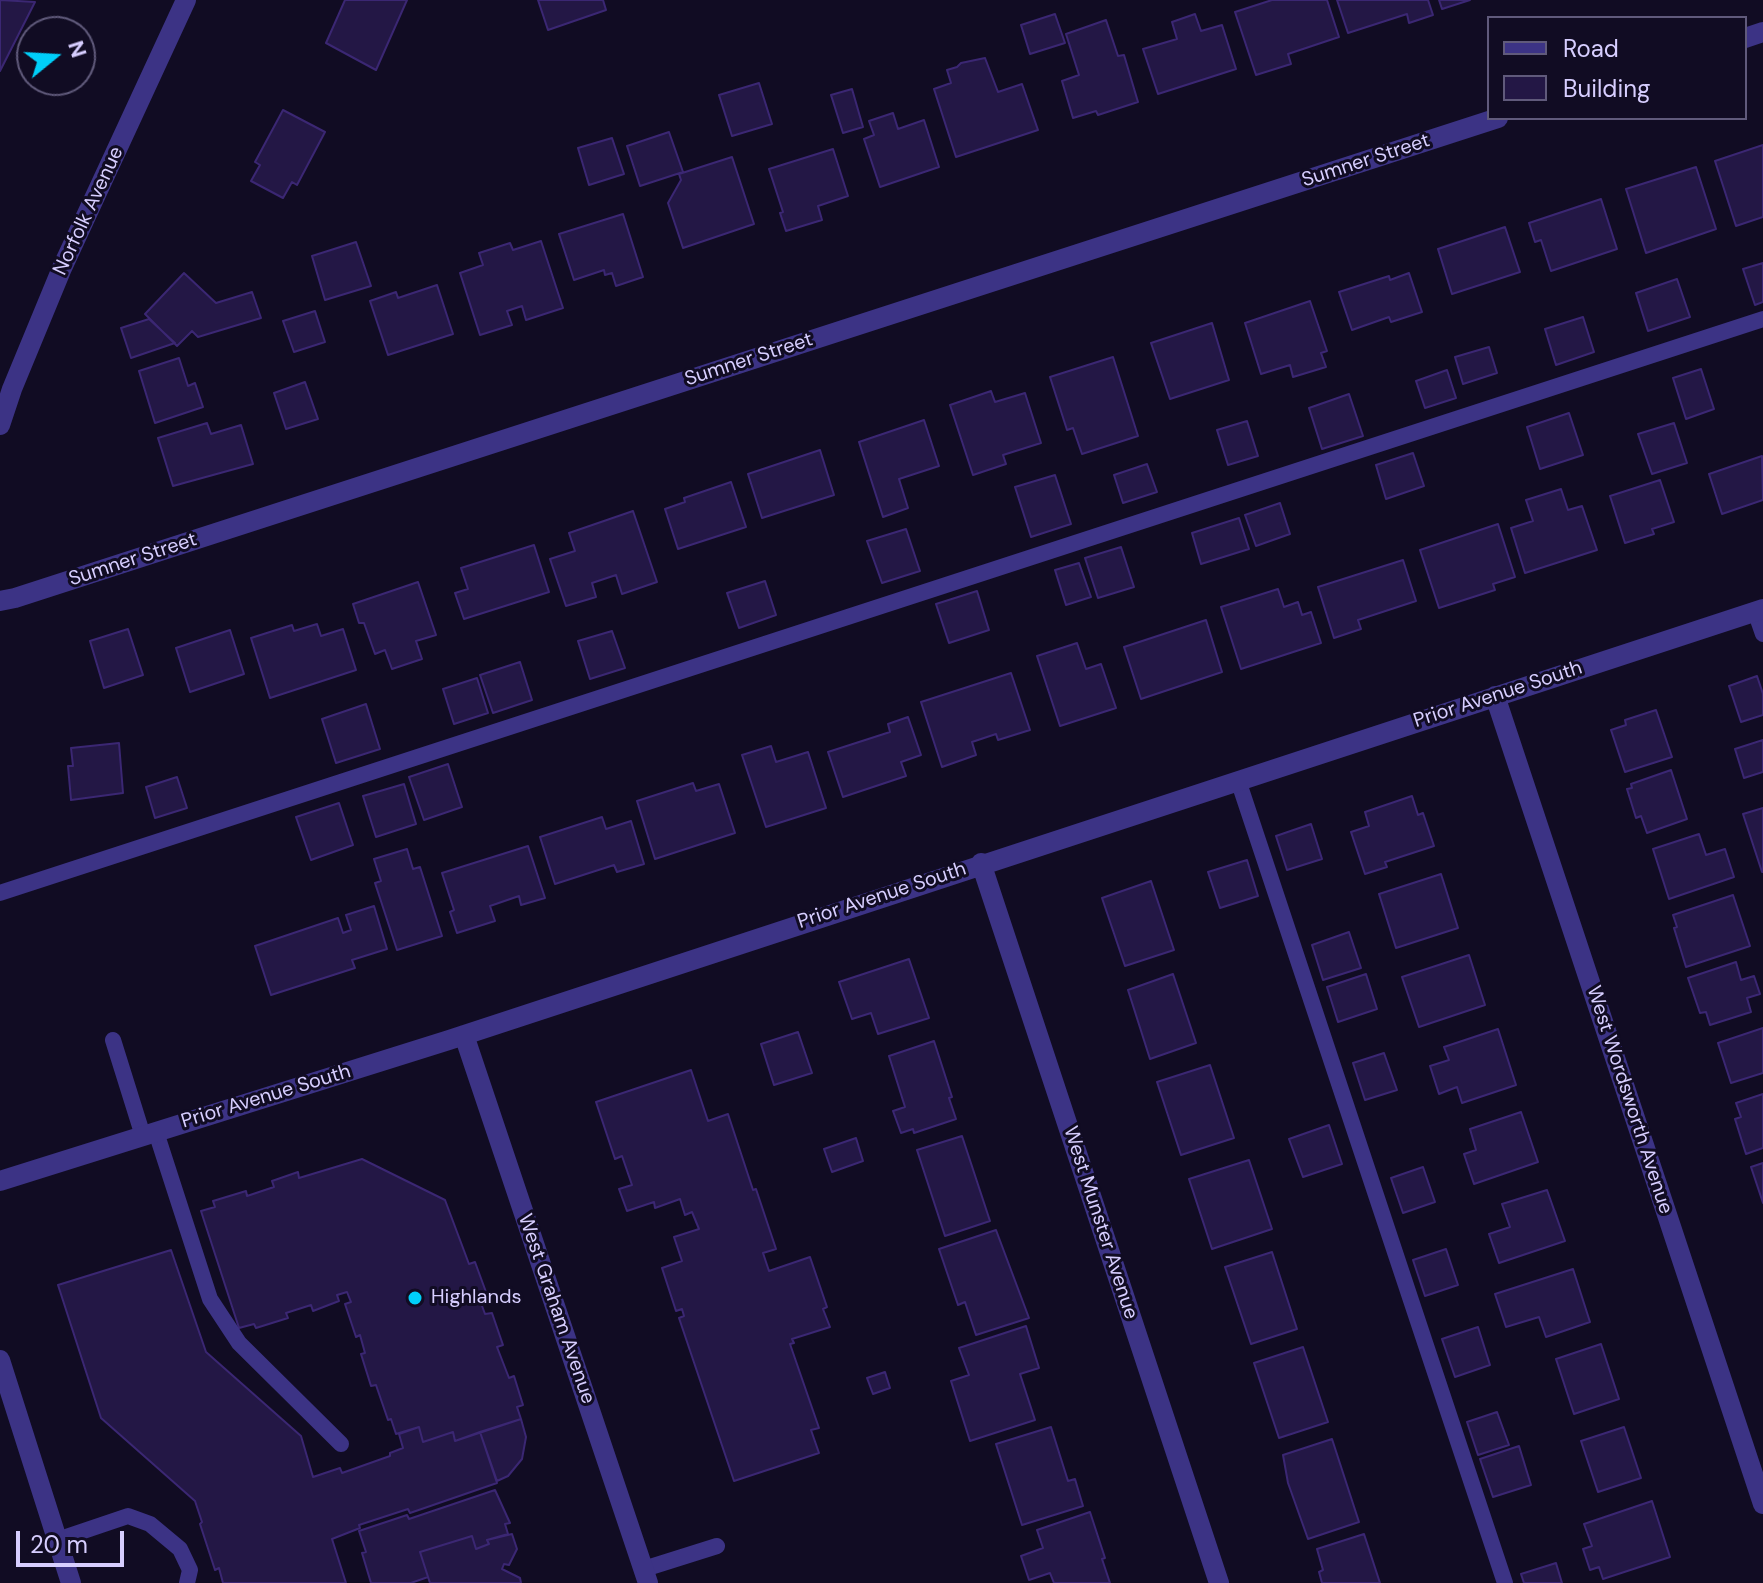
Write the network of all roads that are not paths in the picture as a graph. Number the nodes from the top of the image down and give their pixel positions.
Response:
1 (186, 0) edge
2 (1492, 120) edge
3 (1763, 319) edge
4 (0, 425) edge
5 (0, 601) edge
6 (1759, 610) edge
7 (1763, 634) edge
8 (1495, 696) junction
9 (1238, 780) junction
10 (981, 863) junction
11 (0, 893) edge
12 (464, 1035) junction
13 (113, 1040) dead end
14 (149, 1134) junction
15 (0, 1181) edge
16 (0, 1360) edge
17 (341, 1444) dead end
18 (1763, 1504) edge
19 (57, 1540) junction
20 (717, 1546) dead end
21 (646, 1576) edge
22 (71, 1583) edge
23 (187, 1583) edge
24 (1219, 1583) edge
25 (1505, 1583) edge

1 - 4 street, Norfolk Avenue
2 - 5 street, Sumner Street
3 - 11 lane
6 - 7 lane
6 - 8 street, Prior Avenue South
8 - 9 street, Prior Avenue South
8 - 18 street, West Wordsworth Avenue
9 - 10 street, Prior Avenue South
9 - 25 lane
10 - 12 street, Prior Avenue South
10 - 24 street, West Munster Avenue
12 - 14 street, Prior Avenue South
12 - 21 street, West Graham Avenue
13 - 14 lane
14 - 15 street, Prior Avenue South
14 - 17 lane
16 - 19 street
19 - 22 street
19 - 23 lane
20 - 21 lane

